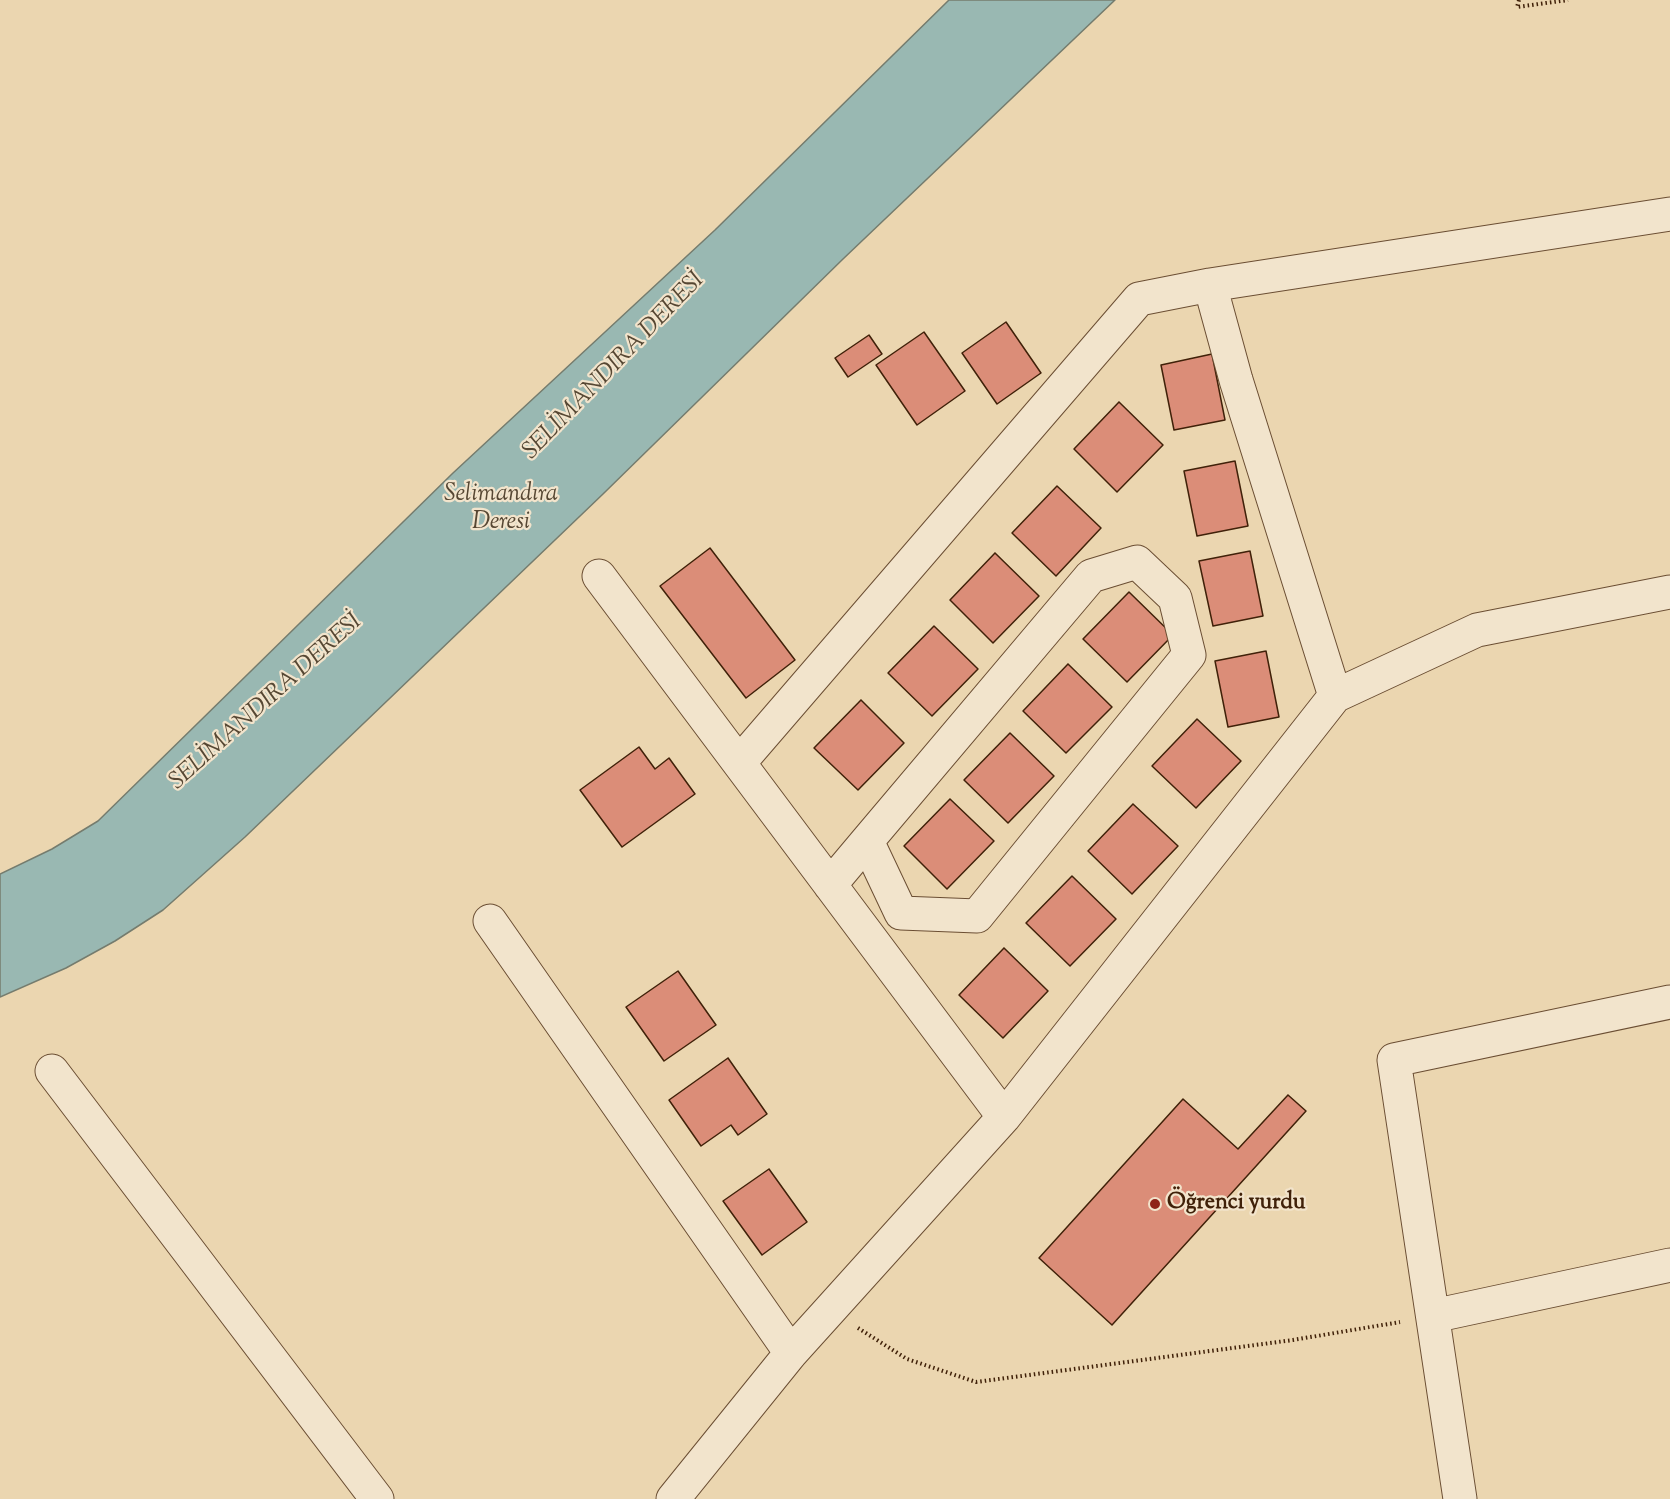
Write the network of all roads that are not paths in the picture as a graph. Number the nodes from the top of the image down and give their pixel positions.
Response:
1 (1670, 214) edge
2 (1210, 285) junction
3 (599, 576) dead end
4 (1670, 592) edge
5 (1335, 696) junction
6 (739, 763) junction
7 (867, 841) junction
8 (830, 885) junction
9 (490, 921) dead end
10 (1670, 1002) edge
11 (52, 1071) dead end
12 (1004, 1117) junction
13 (1670, 1265) edge
14 (1433, 1316) junction
15 (791, 1353) junction
16 (377, 1499) edge
17 (673, 1499) edge
18 (1460, 1499) edge

1 - 2 street
2 - 5 street
2 - 6 street
3 - 6 street
4 - 5 street
5 - 12 street
6 - 8 street
7 - 7 street
7 - 8 street
8 - 12 street
9 - 15 street
10 - 14 street
11 - 16 street
12 - 15 street
13 - 14 street
14 - 18 street
15 - 17 street

